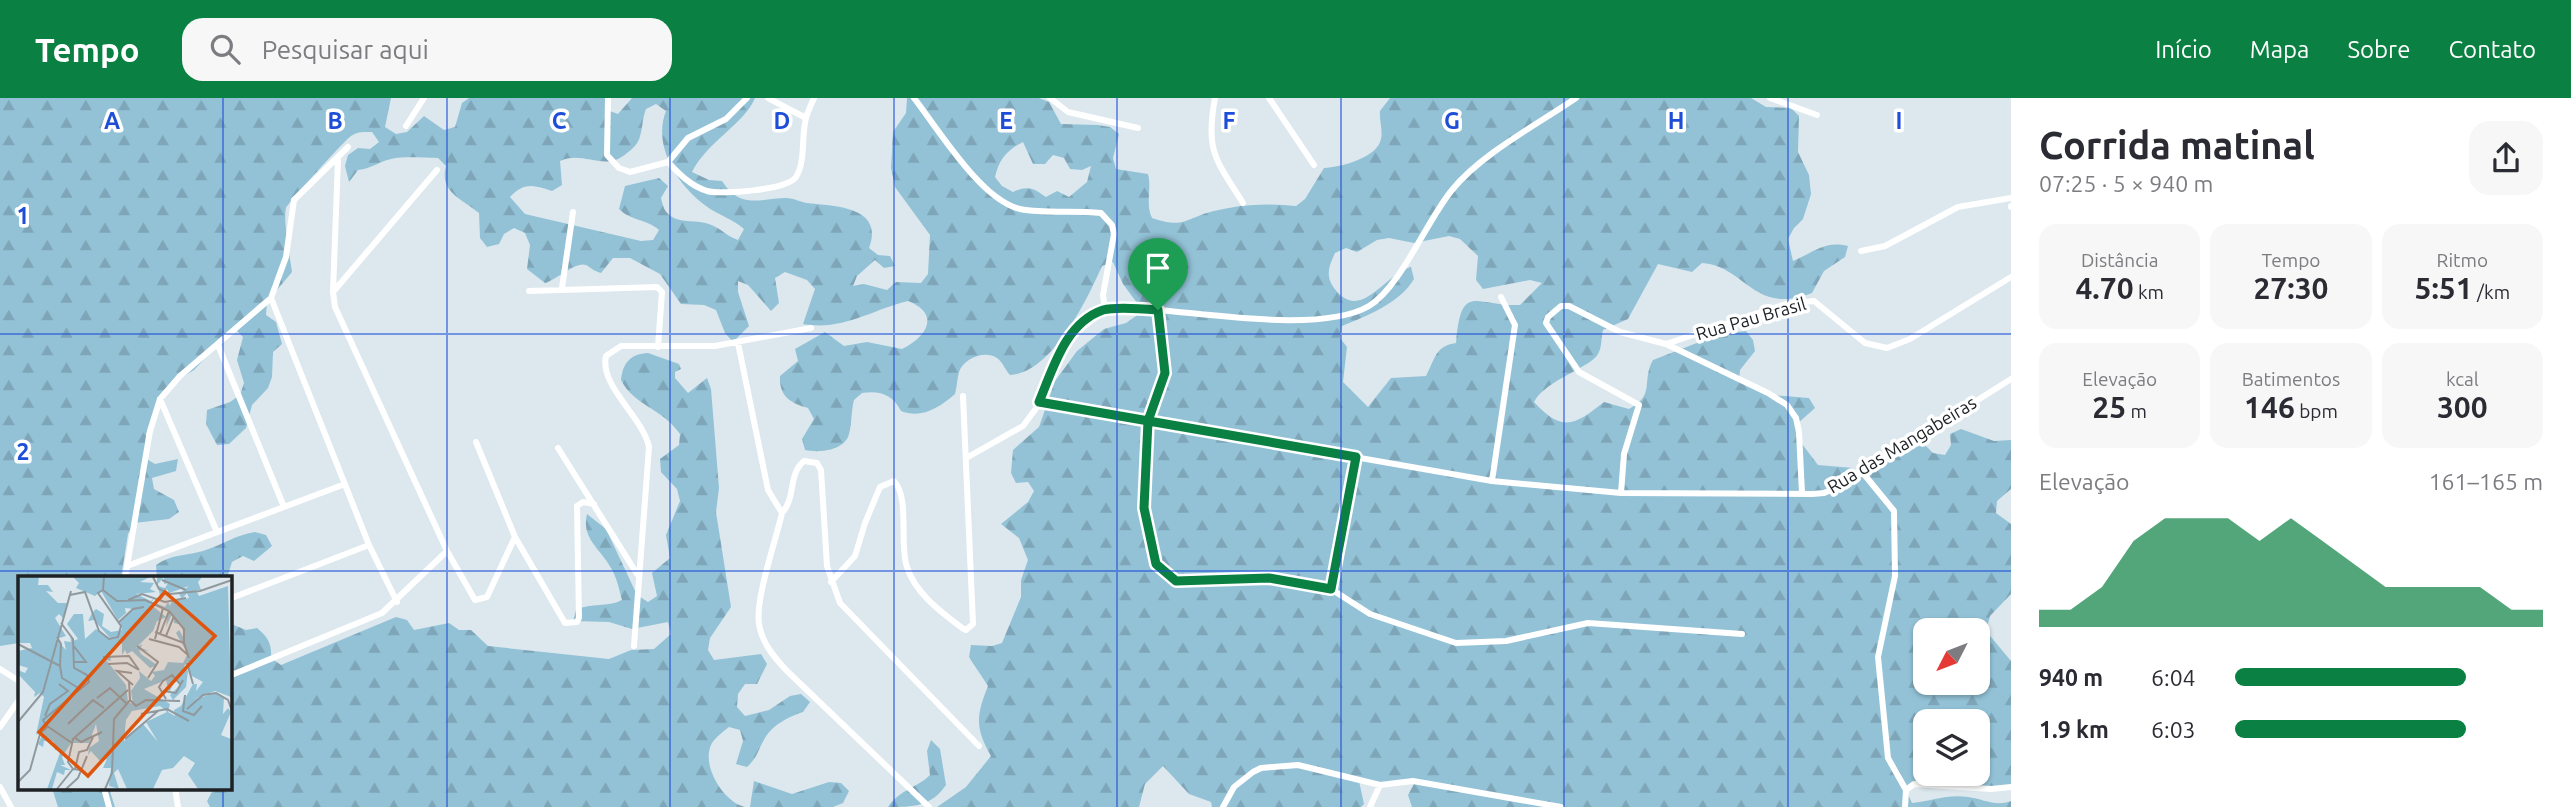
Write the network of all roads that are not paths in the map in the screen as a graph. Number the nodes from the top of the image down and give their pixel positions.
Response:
1 (425, 98) edge
2 (608, 98) edge
3 (747, 98) edge
4 (768, 98) edge
5 (814, 98) edge
6 (914, 98) edge
7 (1050, 98) edge
8 (1215, 98) edge
9 (1269, 98) edge
10 (1576, 98) edge
11 (1770, 98) edge
12 (1816, 115) dead end
13 (806, 118) junction
14 (406, 126) dead end
15 (1138, 128) dead end
16 (348, 147) dead end
17 (338, 159) junction
18 (668, 162) junction
19 (1314, 165) dead end
20 (437, 170) dead end
21 (2011, 198) edge
22 (1243, 203) dead end
23 (573, 212) dead end
24 (1861, 251) dead end
25 (2011, 277) edge
26 (562, 288) junction
27 (529, 291) dead end
28 (333, 292) junction
29 (1501, 297) dead end
30 (271, 298) junction
31 (1105, 310) junction
32 (1158, 310) junction
33 (811, 328) dead end
34 (738, 344) junction
35 (1666, 344) junction
36 (218, 345) junction
37 (659, 347) junction
38 (2011, 379) edge
39 (963, 396) dead end
40 (160, 399) junction
41 (1039, 402) junction
42 (1148, 421) junction
43 (476, 442) dead end
44 (558, 448) dead end
45 (968, 457) junction
46 (1356, 457) junction
47 (1863, 472) junction
48 (1492, 481) junction
49 (345, 484) junction
50 (1621, 493) junction
51 (1802, 493) junction
52 (594, 504) junction
53 (284, 507) junction
54 (782, 513) junction
55 (216, 532) junction
56 (515, 537) junction
57 (369, 545) junction
58 (447, 551) junction
59 (127, 566) junction
60 (125, 576) edge
61 (639, 577) junction
62 (831, 582) junction
63 (1331, 589) junction
64 (231, 598) edge
65 (397, 602) junction
66 (1742, 634) dead end
67 (634, 646) dead end
68 (0, 669) edge
69 (231, 675) edge
70 (18, 680) edge
71 (18, 701) edge
72 (0, 727) edge
73 (979, 747) dead end
74 (1380, 785) junction
75 (0, 787) edge
76 (2011, 787) edge
77 (105, 790) edge
78 (1906, 790) junction
79 (11, 807) edge
80 (109, 807) edge
81 (929, 807) edge
82 (1223, 807) edge
83 (1370, 807) edge
84 (1561, 807) edge
85 (1905, 807) edge

1 - 14 street
2 - 18 street
3 - 18 street
4 - 13 street
5 - 13 street
6 - 31 street
7 - 15 street
8 - 22 street
9 - 19 street
10 - 32 street
11 - 12 street
13 - 18 street
16 - 17 street
17 - 28 street
17 - 30 street
20 - 28 street
21 - 24 street
23 - 26 street
25 - 35 street, Rua Pau Brasil
26 - 27 street
26 - 37 street
28 - 58 street
29 - 48 street
30 - 36 street
30 - 49 street
31 - 32 street
31 - 41 street
32 - 42 street
33 - 34 street
34 - 37 street
34 - 54 street
35 - 50 street
35 - 51 street
36 - 40 street
36 - 53 street
37 - 61 street
38 - 47 street, Rua das Mangabeiras
39 - 45 street
40 - 55 street
40 - 59 street
41 - 42 street, Rua das Mangabeiras
41 - 45 street
42 - 46 street, Rua das Mangabeiras
42 - 63 street
43 - 56 street
44 - 52 street
45 - 62 street
46 - 48 street, Rua das Mangabeiras
46 - 63 street
47 - 51 street, Rua das Mangabeiras
47 - 78 street
48 - 50 street, Rua das Mangabeiras
49 - 53 street
49 - 57 street
50 - 51 street, Rua das Mangabeiras
52 - 56 street
52 - 61 street
53 - 55 street
54 - 62 street
54 - 81 street
55 - 59 street
56 - 58 street
57 - 64 street
57 - 65 street
58 - 65 street
59 - 60 street
61 - 67 street
62 - 73 street
63 - 66 street
65 - 69 street
68 - 70 street
71 - 72 street
74 - 82 street
74 - 83 street
74 - 84 street
75 - 79 street
76 - 78 street
77 - 80 street
78 - 85 street

